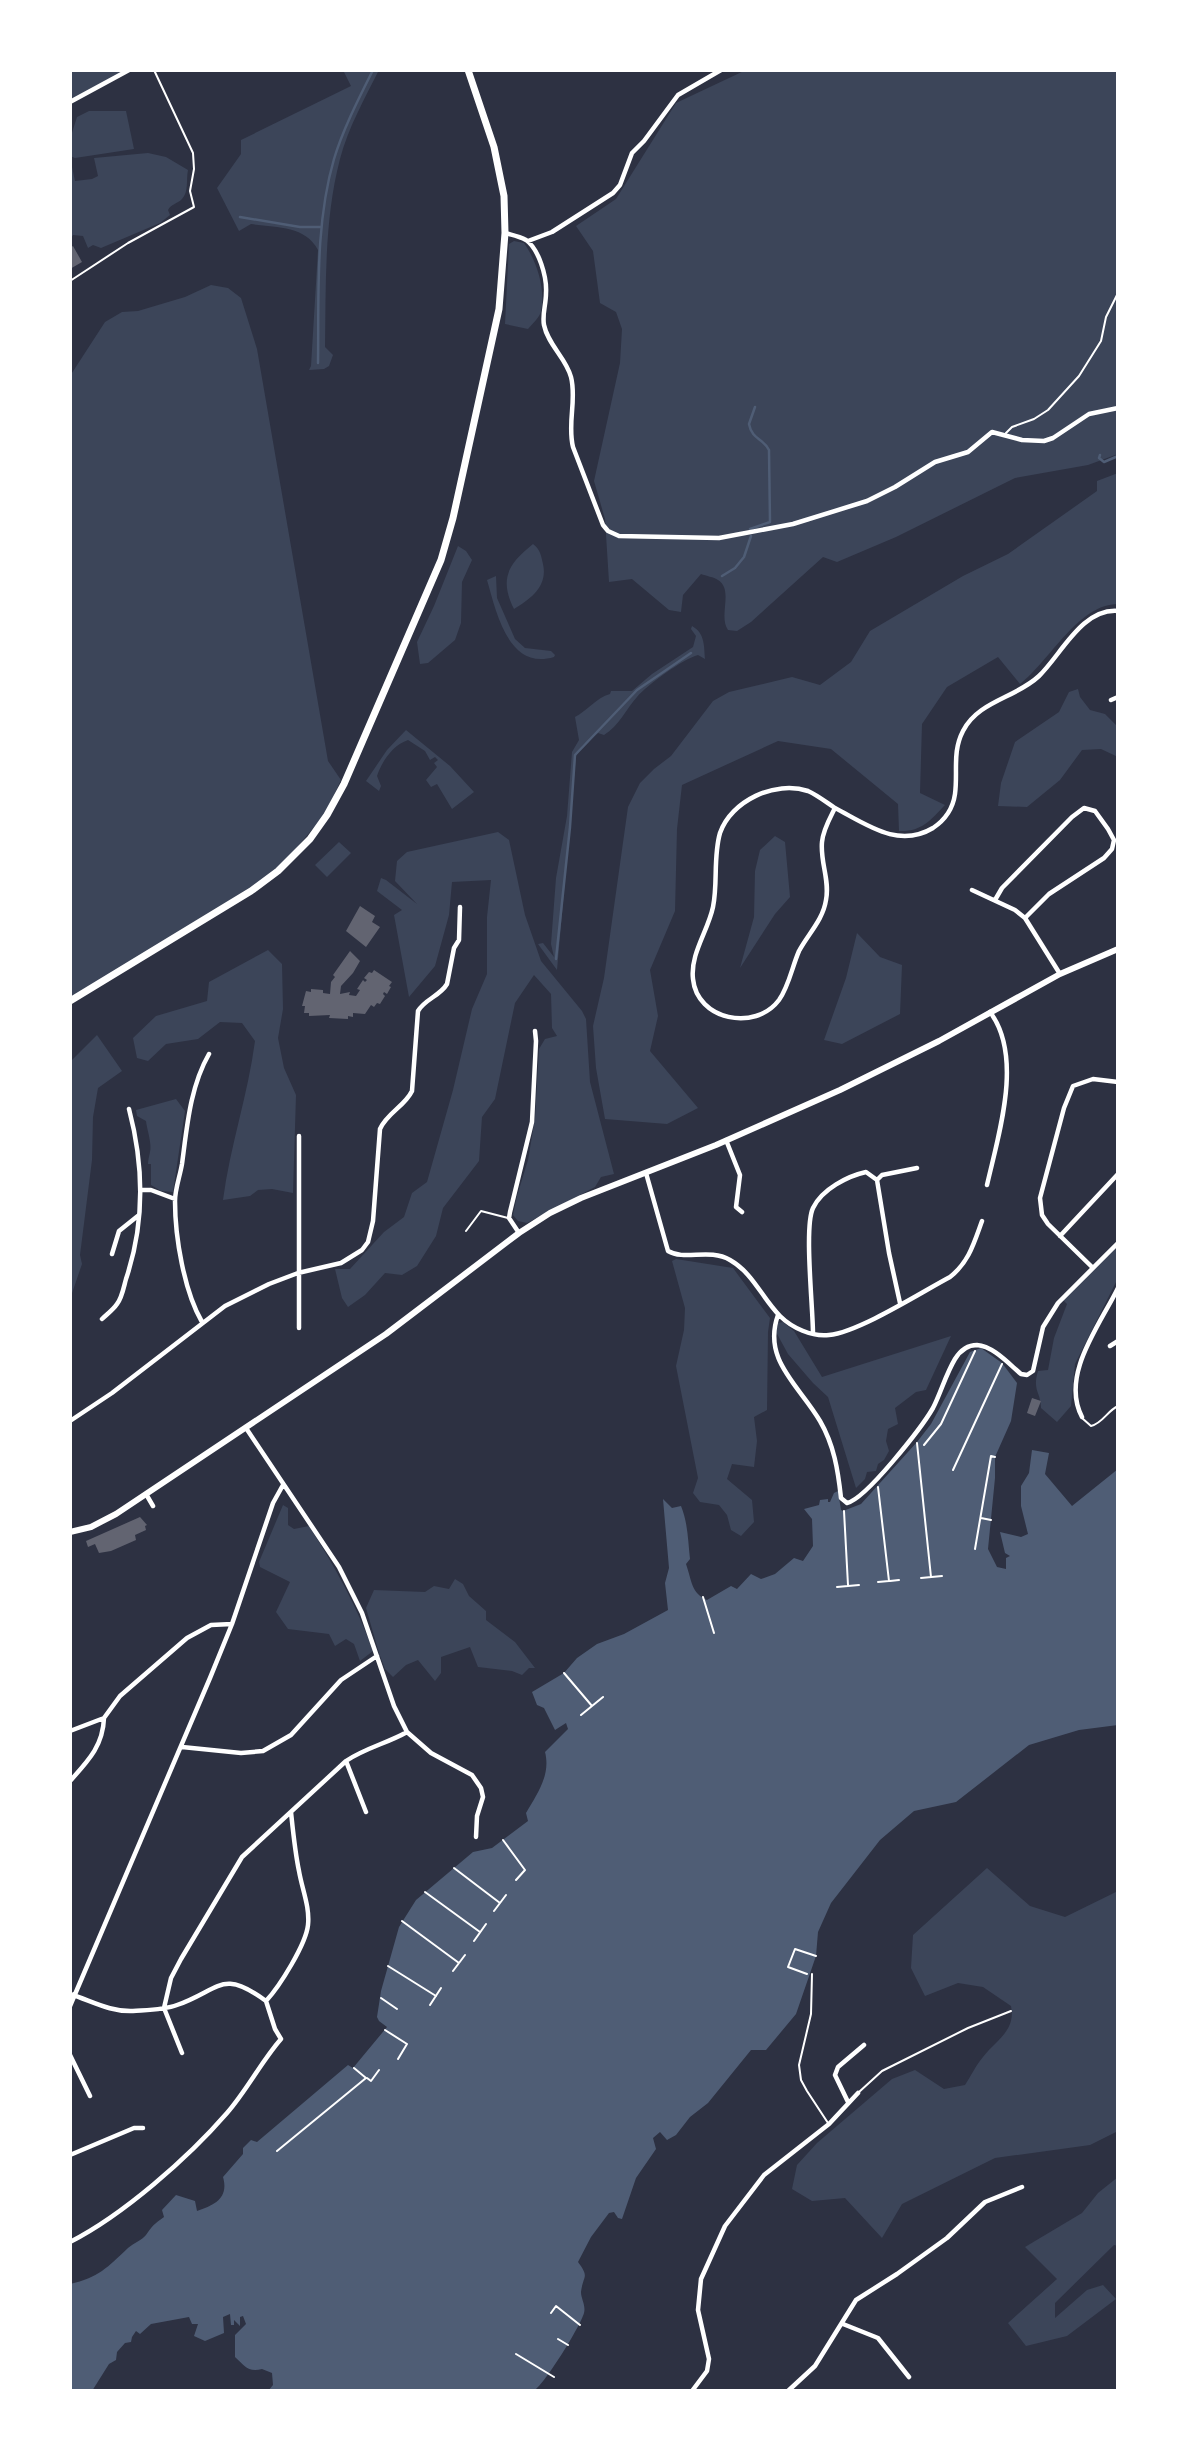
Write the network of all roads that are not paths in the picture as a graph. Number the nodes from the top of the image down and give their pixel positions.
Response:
1 (129, 70) edge
2 (154, 70) edge
3 (468, 70) edge
4 (721, 70) edge
5 (70, 102) edge
6 (505, 233) junction
7 (528, 241) junction
8 (70, 281) edge
9 (1118, 293) edge
10 (1118, 408) edge
11 (1005, 434) junction
12 (1118, 611) edge
13 (1118, 697) edge
14 (1111, 701) dead end
15 (835, 807) junction
16 (972, 890) dead end
17 (995, 900) junction
18 (460, 907) dead end
19 (1026, 918) junction
20 (1118, 949) edge
21 (1060, 974) junction
22 (70, 1001) edge
23 (990, 1012) junction
24 (535, 1031) dead end
25 (209, 1054) dead end
26 (1118, 1082) edge
27 (130, 1108) dead end
28 (299, 1136) dead end
29 (726, 1140) junction
30 (917, 1168) dead end
31 (646, 1173) junction
32 (1118, 1174) edge
33 (877, 1180) junction
34 (987, 1185) dead end
35 (142, 1190) junction
36 (175, 1199) junction
37 (742, 1212) dead end
38 (140, 1215) junction
39 (509, 1218) junction
40 (982, 1221) dead end
41 (466, 1231) dead end
42 (519, 1233) junction
43 (1060, 1236) junction
44 (1118, 1242) edge
45 (113, 1254) dead end
46 (1092, 1267) junction
47 (298, 1273) junction
48 (1118, 1288) edge
49 (900, 1303) junction
50 (778, 1315) junction
51 (102, 1320) dead end
52 (202, 1322) junction
53 (299, 1328) dead end
54 (813, 1334) junction
55 (1118, 1341) edge
56 (1110, 1346) dead end
57 (1118, 1406) edge
58 (1082, 1418) joint
59 (70, 1421) edge
60 (246, 1427) junction
61 (283, 1485) junction
62 (146, 1494) junction
63 (153, 1506) dead end
64 (70, 1532) edge
65 (232, 1624) junction
66 (377, 1656) junction
67 (104, 1718) junction
68 (70, 1731) edge
69 (407, 1732) junction
70 (181, 1747) junction
71 (346, 1761) junction
72 (70, 1781) edge
73 (291, 1811) junction
74 (366, 1812) dead end
75 (477, 1838) dead end
76 (811, 1975) road end
77 (73, 1995) edge
78 (266, 2001) junction
79 (70, 2006) edge
80 (164, 2008) junction
81 (1011, 2011) dead end
82 (864, 2045) dead end
83 (182, 2053) dead end
84 (70, 2055) edge
85 (858, 2093) joint
86 (90, 2096) dead end
87 (848, 2102) junction
88 (829, 2124) junction
89 (143, 2128) dead end
90 (70, 2155) edge
91 (1022, 2188) dead end
92 (70, 2242) edge
93 (843, 2324) junction
94 (909, 2376) dead end
95 (692, 2391) edge
96 (788, 2391) edge

1 - 5 street
2 - 8 lane
3 - 6 main road
4 - 7 street
6 - 7 street
6 - 22 main road
7 - 11 street
9 - 11 lane
10 - 11 street
12 - 15 street
13 - 14 street
15 - 15 street
16 - 17 street
17 - 19 street
17 - 19 street
18 - 47 street
19 - 21 street
20 - 21 main road
21 - 23 main road
23 - 29 main road
23 - 34 street
24 - 39 street
25 - 36 street
26 - 43 street
27 - 35 street
28 - 47 street
29 - 31 main road
29 - 37 street
30 - 33 street
31 - 42 main road
31 - 50 street
32 - 43 street
33 - 49 street
33 - 54 street
35 - 36 street
35 - 38 street
36 - 52 street
38 - 45 street
38 - 51 street
39 - 41 lane
39 - 42 street
40 - 49 street
42 - 60 main road
43 - 46 street
44 - 46 street
46 - 50 street
47 - 52 street
47 - 53 street
48 - 58 street
49 - 54 street
50 - 54 street
52 - 59 street
55 - 56 street
57 - 58 lane
60 - 61 street
60 - 62 main road
61 - 65 street
61 - 66 street
62 - 63 street
62 - 64 main road
65 - 67 street
65 - 70 street
66 - 69 street
66 - 70 street
67 - 68 street
67 - 72 street
69 - 71 street
69 - 75 street
70 - 77 street
71 - 73 street
71 - 74 street
73 - 78 street
73 - 80 street
76 - 88 lane
77 - 79 street
77 - 80 street
78 - 80 street
78 - 92 street
80 - 83 street
81 - 85 lane
82 - 87 street
84 - 86 street
85 - 87 street
87 - 88 street
88 - 95 street
89 - 90 street
91 - 93 street
93 - 94 street
93 - 96 street

